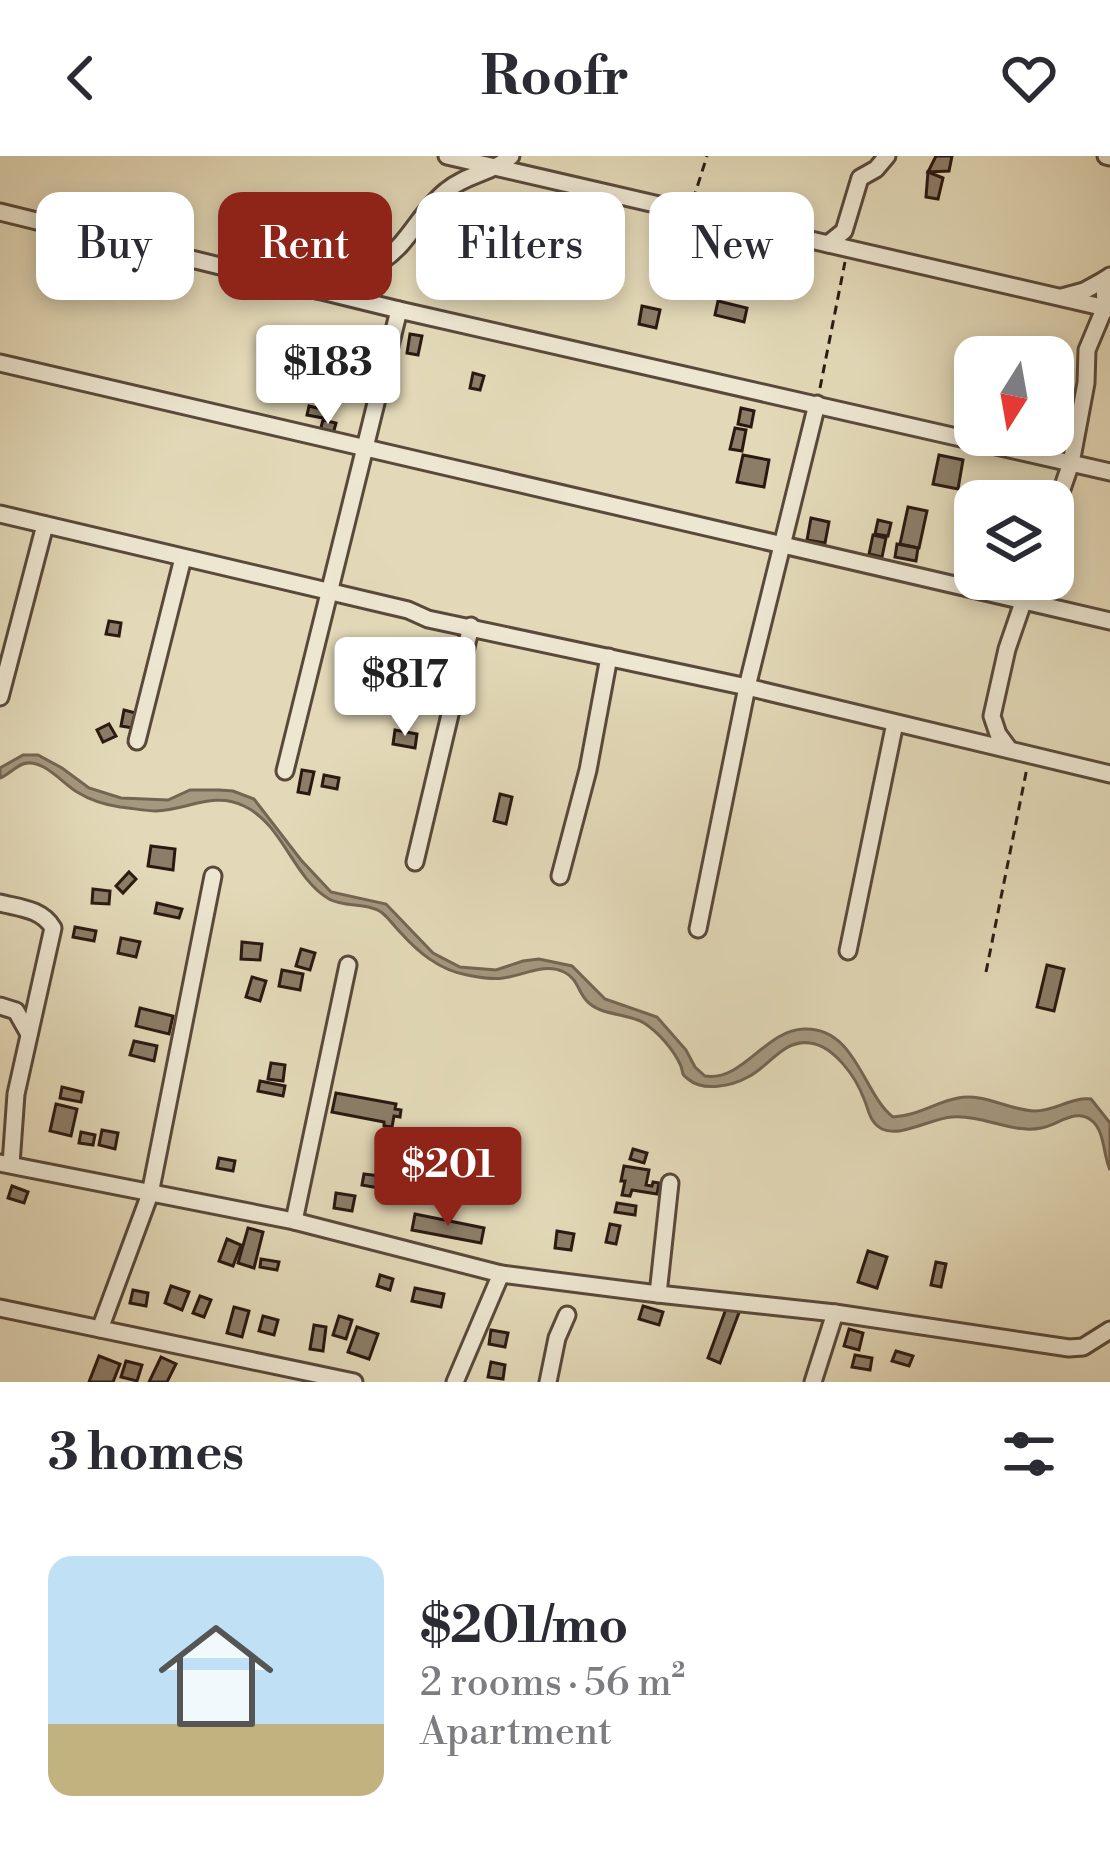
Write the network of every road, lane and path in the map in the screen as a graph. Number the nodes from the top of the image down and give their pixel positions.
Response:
1 (447, 156) edge
2 (707, 156) edge
3 (887, 156) edge
4 (505, 161) edge
5 (697, 192) edge
6 (649, 200) edge
7 (0, 212) edge
8 (814, 241) edge
9 (828, 244) junction
10 (848, 249) junction
11 (392, 252) edge
12 (218, 266) edge
13 (1107, 278) edge
14 (1061, 297) junction
15 (358, 300) edge
16 (1108, 308) edge
17 (399, 310) junction
18 (0, 363) edge
19 (817, 404) junction
20 (364, 448) junction
21 (1072, 464) junction
22 (1110, 472) edge
23 (1066, 480) edge
24 (0, 514) edge
25 (45, 525) junction
26 (781, 544) junction
27 (183, 558) junction
28 (328, 592) junction
29 (1023, 601) junction
30 (1110, 620) edge
31 (471, 626) junction
32 (609, 657) junction
33 (747, 688) junction
34 (0, 697) edge
35 (992, 716) junction
36 (895, 723) junction
37 (954, 736) junction
38 (137, 741) dead end
39 (1009, 749) junction
40 (1030, 755) junction
41 (285, 772) dead end
42 (1110, 774) edge
43 (415, 862) dead end
44 (213, 876) dead end
45 (560, 876) dead end
46 (0, 903) edge
47 (698, 929) dead end
48 (848, 951) dead end
49 (348, 965) dead end
50 (986, 972) dead end
51 (0, 1006) edge
52 (29, 1034) junction
53 (6, 1164) edge
54 (670, 1184) dead end
55 (150, 1194) junction
56 (294, 1222) junction
57 (501, 1274) junction
58 (658, 1294) junction
59 (0, 1308) edge
60 (835, 1312) junction
61 (567, 1315) dead end
62 (100, 1329) junction
63 (1110, 1330) edge
64 (354, 1382) edge
65 (454, 1382) edge
66 (548, 1382) edge
67 (813, 1382) edge

1 - 4 street
2 - 5 path
3 - 9 street
4 - 6 street
4 - 11 street
7 - 12 street
8 - 9 street
9 - 10 street
10 - 14 street
10 - 19 path
13 - 14 street
13 - 16 street
14 - 16 street
15 - 17 street
16 - 21 street
17 - 19 street
17 - 20 street
18 - 20 street
19 - 21 street
19 - 26 street
20 - 26 street
20 - 28 street
21 - 22 street
21 - 23 street
24 - 25 street
25 - 27 street
25 - 34 street
26 - 29 street
26 - 33 street
27 - 28 street
27 - 38 street
28 - 31 street
28 - 41 street
29 - 30 street
29 - 35 street
31 - 32 street
31 - 43 street
32 - 33 street
32 - 45 street
33 - 36 street
33 - 47 street
35 - 37 street
35 - 39 street
36 - 37 street
36 - 48 street
37 - 39 street
39 - 40 street
40 - 42 street
40 - 50 path
44 - 55 street
46 - 52 street
49 - 56 street
51 - 52 street
52 - 53 street
53 - 55 street
54 - 58 street
55 - 56 street
55 - 62 street
56 - 57 street
57 - 58 street
57 - 65 street
58 - 60 street
59 - 62 street
60 - 63 street
60 - 67 street
61 - 66 street
62 - 64 street

